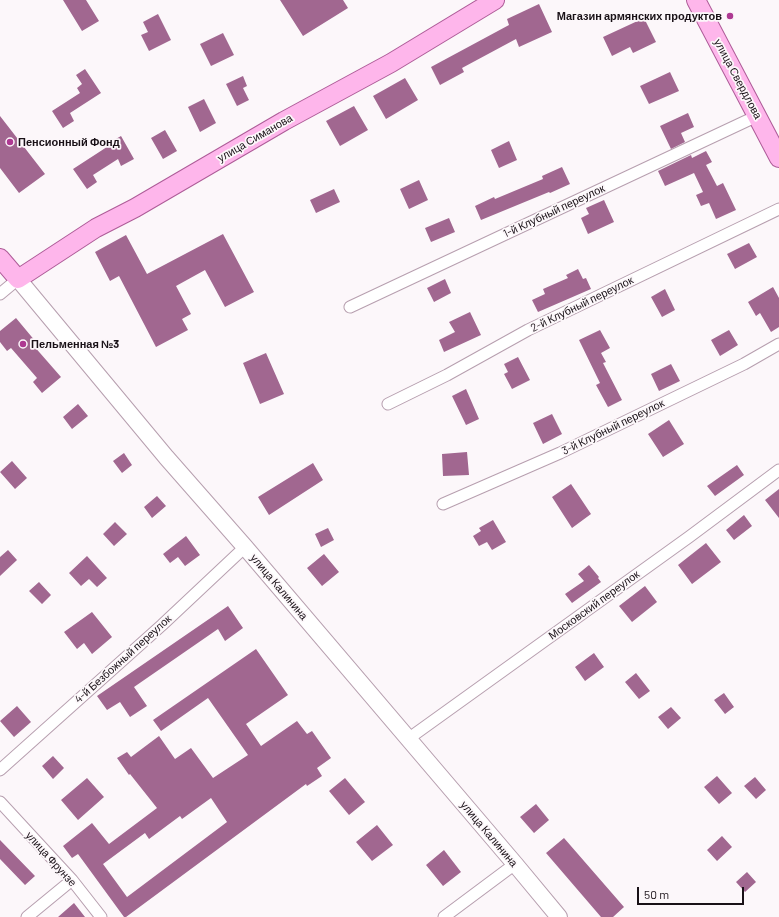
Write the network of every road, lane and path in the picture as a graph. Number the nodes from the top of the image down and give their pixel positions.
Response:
1 (495, 0) edge
2 (696, 0) edge
3 (757, 116) junction
4 (779, 158) edge
5 (779, 209) edge
6 (0, 258) edge
7 (18, 279) junction
8 (0, 294) edge
9 (350, 307) dead end
10 (779, 344) edge
11 (388, 404) dead end
12 (779, 470) edge
13 (443, 504) dead end
14 (245, 547) junction
15 (408, 739) junction
16 (0, 770) edge
17 (0, 802) edge
18 (515, 864) junction
19 (72, 880) junction
20 (27, 917) edge
21 (100, 917) edge
22 (444, 917) edge
23 (559, 917) edge

1 - 7 main road, улица Симанова
2 - 3 main road, улица Свердлова
3 - 4 main road, улица Свердлова
3 - 9 street, 1-й Клубный переулок
5 - 11 street, 2-й Клубный переулок
6 - 7 main road, улица Калинина
7 - 8 street
7 - 14 street, улица Калинина
10 - 13 street, 3-й Клубный переулок
12 - 15 street, Московский переулок
14 - 15 street, улица Калинина
14 - 16 street, 4-й Безбожный переулок
15 - 18 street, улица Калинина
17 - 19 street, улица Фрунзе
18 - 22 street
18 - 23 street, улица Калинина
19 - 20 street
19 - 21 street, улица Фрунзе

